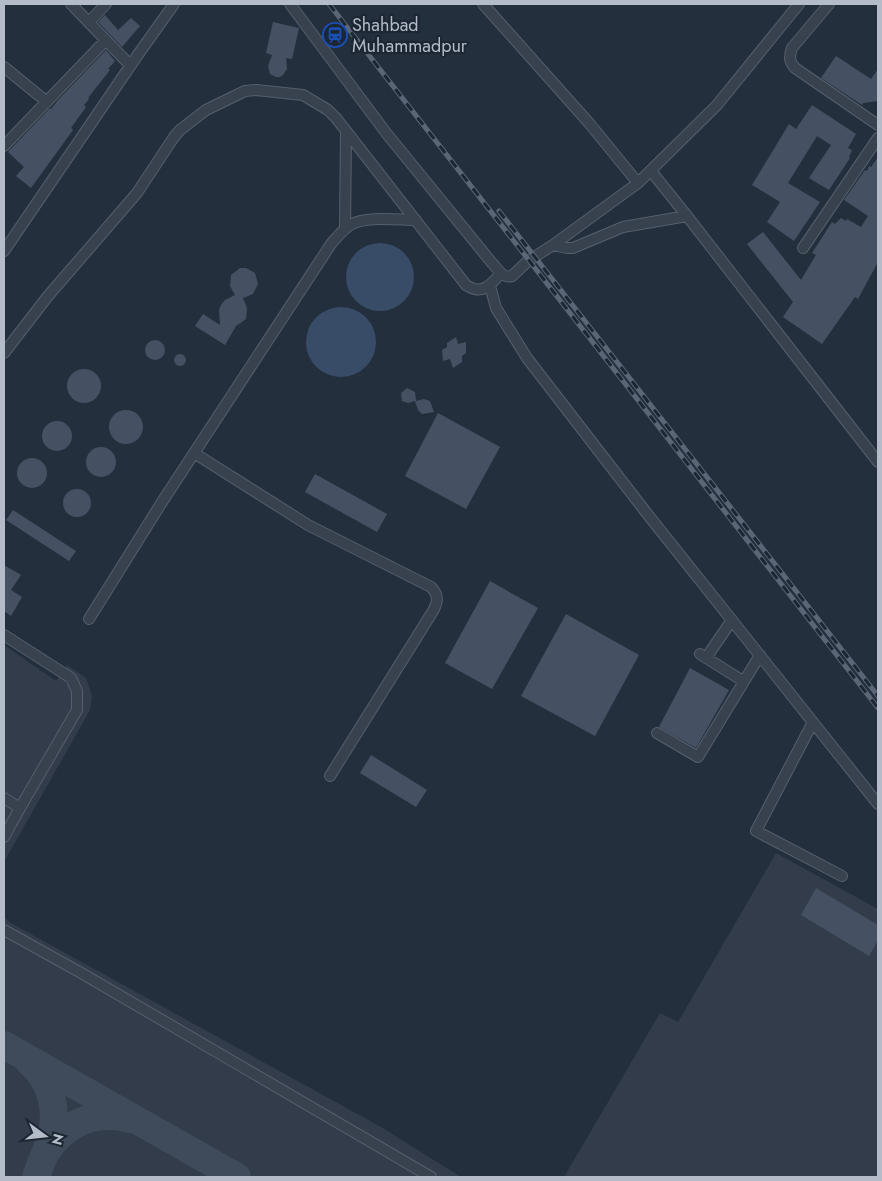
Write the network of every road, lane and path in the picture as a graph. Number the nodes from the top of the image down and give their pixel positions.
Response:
1 (71, 4) edge
2 (106, 4) edge
3 (174, 4) edge
4 (290, 4) edge
5 (483, 4) edge
6 (800, 4) edge
7 (829, 4) edge
8 (89, 22) junction
9 (106, 40) junction
10 (130, 65) junction
11 (4, 67) edge
12 (47, 102) junction
13 (878, 125) edge
14 (346, 132) junction
15 (878, 138) edge
16 (4, 146) edge
17 (651, 172) junction
18 (638, 183) junction
19 (687, 216) junction
20 (416, 220) junction
21 (345, 229) junction
22 (553, 245) junction
23 (803, 248) dead end
24 (4, 251) edge
25 (501, 273) junction
26 (490, 286) junction
27 (4, 352) edge
28 (194, 453) junction
29 (878, 462) edge
30 (89, 618) dead end
31 (732, 620) junction
32 (4, 635) edge
33 (760, 655) junction
34 (743, 680) junction
35 (813, 722) junction
36 (657, 733) dead end
37 (330, 776) dead end
38 (4, 798) edge
39 (878, 804) edge
40 (20, 808) junction
41 (4, 837) edge
42 (842, 876) dead end
43 (4, 930) edge
44 (431, 1177) edge

1 - 8 street
2 - 8 street
3 - 10 street
4 - 25 street
5 - 18 street
6 - 17 street
7 - 13 street
8 - 9 street
9 - 10 street
9 - 12 street
10 - 24 street
11 - 12 street
12 - 16 street
14 - 20 street
14 - 21 street
14 - 27 street
15 - 23 street
17 - 18 street
17 - 19 street
18 - 22 street
19 - 22 street
19 - 29 street
20 - 21 street
20 - 26 street
21 - 28 street
22 - 25 street
25 - 26 street
26 - 31 street
28 - 30 street
28 - 37 street
31 - 33 street
31 - 34 street
32 - 40 street
33 - 34 street
33 - 35 street
34 - 36 street
35 - 39 street
35 - 42 street
38 - 40 street
40 - 41 street
43 - 44 street

